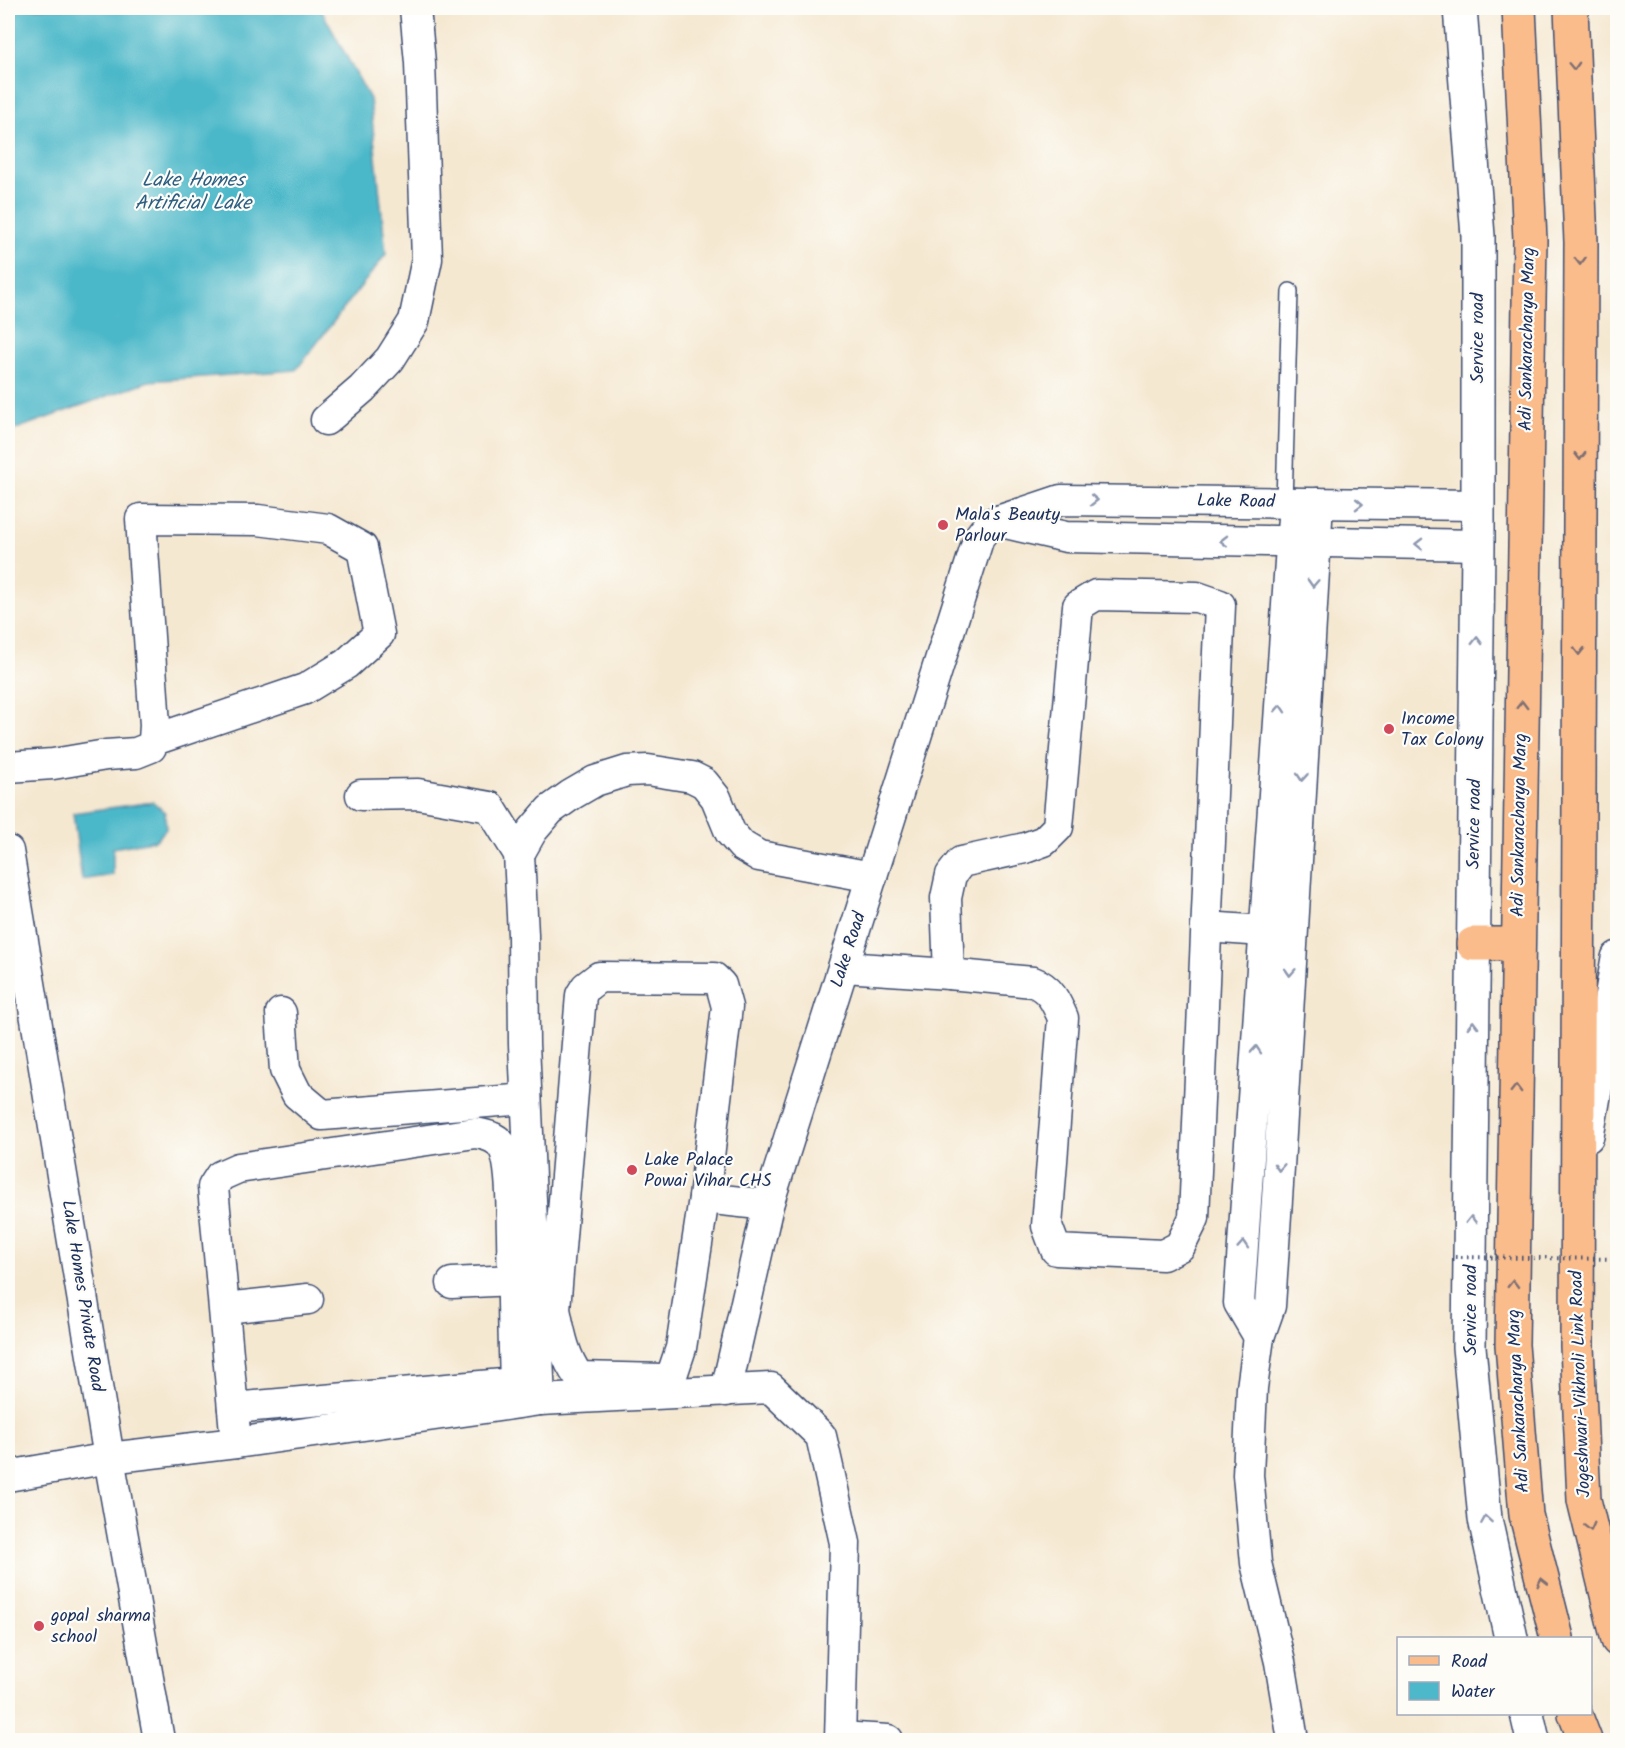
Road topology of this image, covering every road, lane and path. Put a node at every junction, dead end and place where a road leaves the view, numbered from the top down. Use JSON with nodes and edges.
{"nodes":[{"id":1,"x":415,"y":8,"type":"edge"},
{"id":2,"x":1460,"y":8,"type":"edge"},
{"id":3,"x":1519,"y":8,"type":"edge"},
{"id":4,"x":1571,"y":8,"type":"edge"},
{"id":5,"x":1290,"y":291,"type":"dead end"},
{"id":6,"x":326,"y":420,"type":"dead end"},
{"id":7,"x":1298,"y":503,"type":"junction"},
{"id":8,"x":1478,"y":505,"type":"junction"},
{"id":9,"x":997,"y":521,"type":"junction"},
{"id":10,"x":1304,"y":542,"type":"junction"},
{"id":11,"x":1478,"y":545,"type":"junction"},
{"id":12,"x":154,"y":740,"type":"junction"},
{"id":13,"x":8,"y":767,"type":"edge"},
{"id":14,"x":361,"y":795,"type":"dead end"},
{"id":15,"x":1284,"y":849,"type":"junction"},
{"id":16,"x":8,"y":851,"type":"edge"},
{"id":17,"x":519,"y":854,"type":"junction"},
{"id":18,"x":872,"y":877,"type":"junction"},
{"id":19,"x":11,"y":890,"type":"edge"},
{"id":20,"x":1206,"y":927,"type":"junction"},
{"id":21,"x":1264,"y":931,"type":"junction"},
{"id":22,"x":1473,"y":944,"type":"junction"},
{"id":23,"x":1518,"y":944,"type":"junction"},
{"id":24,"x":1617,"y":958,"type":"edge"},
{"id":25,"x":844,"y":967,"type":"junction"},
{"id":26,"x":950,"y":974,"type":"junction"},
{"id":27,"x":281,"y":1013,"type":"dead end"},
{"id":28,"x":526,"y":1100,"type":"junction"},
{"id":29,"x":1577,"y":1196,"type":"junction"},
{"id":30,"x":704,"y":1198,"type":"junction"},
{"id":31,"x":768,"y":1205,"type":"junction"},
{"id":32,"x":1455,"y":1257,"type":"dead end"},
{"id":33,"x":1617,"y":1259,"type":"edge"},
{"id":34,"x":513,"y":1280,"type":"junction"},
{"id":35,"x":452,"y":1283,"type":"dead end"},
{"id":36,"x":308,"y":1299,"type":"dead end"},
{"id":37,"x":225,"y":1308,"type":"junction"},
{"id":38,"x":1259,"y":1337,"type":"junction"},
{"id":39,"x":604,"y":1388,"type":"junction"},
{"id":40,"x":726,"y":1390,"type":"junction"},
{"id":41,"x":523,"y":1396,"type":"junction"},
{"id":42,"x":233,"y":1408,"type":"junction"},
{"id":43,"x":236,"y":1443,"type":"junction"},
{"id":44,"x":109,"y":1458,"type":"junction"},
{"id":45,"x":8,"y":1476,"type":"edge"},
{"id":46,"x":1511,"y":1637,"type":"edge"},
{"id":47,"x":1557,"y":1637,"type":"edge"},
{"id":48,"x":1617,"y":1640,"type":"edge"},
{"id":49,"x":1527,"y":1715,"type":"edge"},
{"id":50,"x":1576,"y":1715,"type":"edge"},
{"id":51,"x":840,"y":1739,"type":"edge"},
{"id":52,"x":159,"y":1740,"type":"edge"},
{"id":53,"x":888,"y":1740,"type":"edge"},
{"id":54,"x":1293,"y":1740,"type":"edge"},
{"id":55,"x":1533,"y":1740,"type":"edge"},
{"id":56,"x":1585,"y":1740,"type":"edge"}],
"edges":[{"from":1,"to":6,"type":"street"},
{"from":2,"to":8,"type":"street","name":"Service road"},
{"from":23,"to":3,"type":"main road","name":"Adi Sankaracharya Marg","one_way":true},
{"from":4,"to":29,"type":"main road","one_way":true},
{"from":5,"to":7,"type":"lane"},
{"from":7,"to":8,"type":"street","name":"Lake Road","one_way":true},
{"from":9,"to":7,"type":"street","name":"Lake Road","one_way":true},
{"from":7,"to":10,"type":"street"},
{"from":8,"to":11,"type":"street","name":"Service road"},
{"from":10,"to":9,"type":"street","one_way":true},
{"from":9,"to":18,"type":"street","name":"Lake Road"},
{"from":11,"to":10,"type":"street","one_way":true},
{"from":10,"to":15,"type":"street"},
{"from":22,"to":11,"type":"street","name":"Service road","one_way":true},
{"from":12,"to":12,"type":"street"},
{"from":12,"to":13,"type":"street"},
{"from":14,"to":17,"type":"street"},
{"from":15,"to":21,"type":"street"},
{"from":15,"to":38,"type":"street","one_way":true},
{"from":16,"to":19,"type":"street","name":"Lake Homes Private Road"},
{"from":17,"to":18,"type":"street"},
{"from":17,"to":28,"type":"street"},
{"from":18,"to":25,"type":"street","name":"Lake Road"},
{"from":19,"to":44,"type":"street","name":"Lake Homes Private Road"},
{"from":20,"to":21,"type":"street"},
{"from":20,"to":26,"type":"street"},
{"from":20,"to":26,"type":"street"},
{"from":38,"to":21,"type":"street","one_way":true},
{"from":22,"to":23,"type":"main road"},
{"from":46,"to":22,"type":"street","name":"Service road","one_way":true},
{"from":47,"to":23,"type":"main road","name":"Adi Sankaracharya Marg","one_way":true},
{"from":24,"to":29,"type":"street"},
{"from":25,"to":26,"type":"street"},
{"from":25,"to":31,"type":"street","name":"Lake Road"},
{"from":27,"to":28,"type":"street"},
{"from":28,"to":41,"type":"street"},
{"from":29,"to":48,"type":"main road","name":"Jogeshwari-Vikhroli Link Road","one_way":true},
{"from":30,"to":31,"type":"street"},
{"from":30,"to":39,"type":"street"},
{"from":30,"to":39,"type":"street"},
{"from":31,"to":40,"type":"street","name":"Lake Road"},
{"from":32,"to":33,"type":"path","bridge":true},
{"from":34,"to":35,"type":"street"},
{"from":34,"to":37,"type":"street"},
{"from":34,"to":41,"type":"street"},
{"from":36,"to":37,"type":"street"},
{"from":37,"to":42,"type":"street"},
{"from":38,"to":54,"type":"street"},
{"from":39,"to":40,"type":"street"},
{"from":39,"to":41,"type":"street"},
{"from":40,"to":51,"type":"street"},
{"from":41,"to":42,"type":"street"},
{"from":41,"to":43,"type":"street"},
{"from":42,"to":43,"type":"street"},
{"from":43,"to":44,"type":"street"},
{"from":44,"to":45,"type":"street"},
{"from":44,"to":52,"type":"street","name":"Lake Homes Private Road"},
{"from":49,"to":55,"type":"street"},
{"from":50,"to":56,"type":"main road"},
{"from":51,"to":53,"type":"street"}]}
